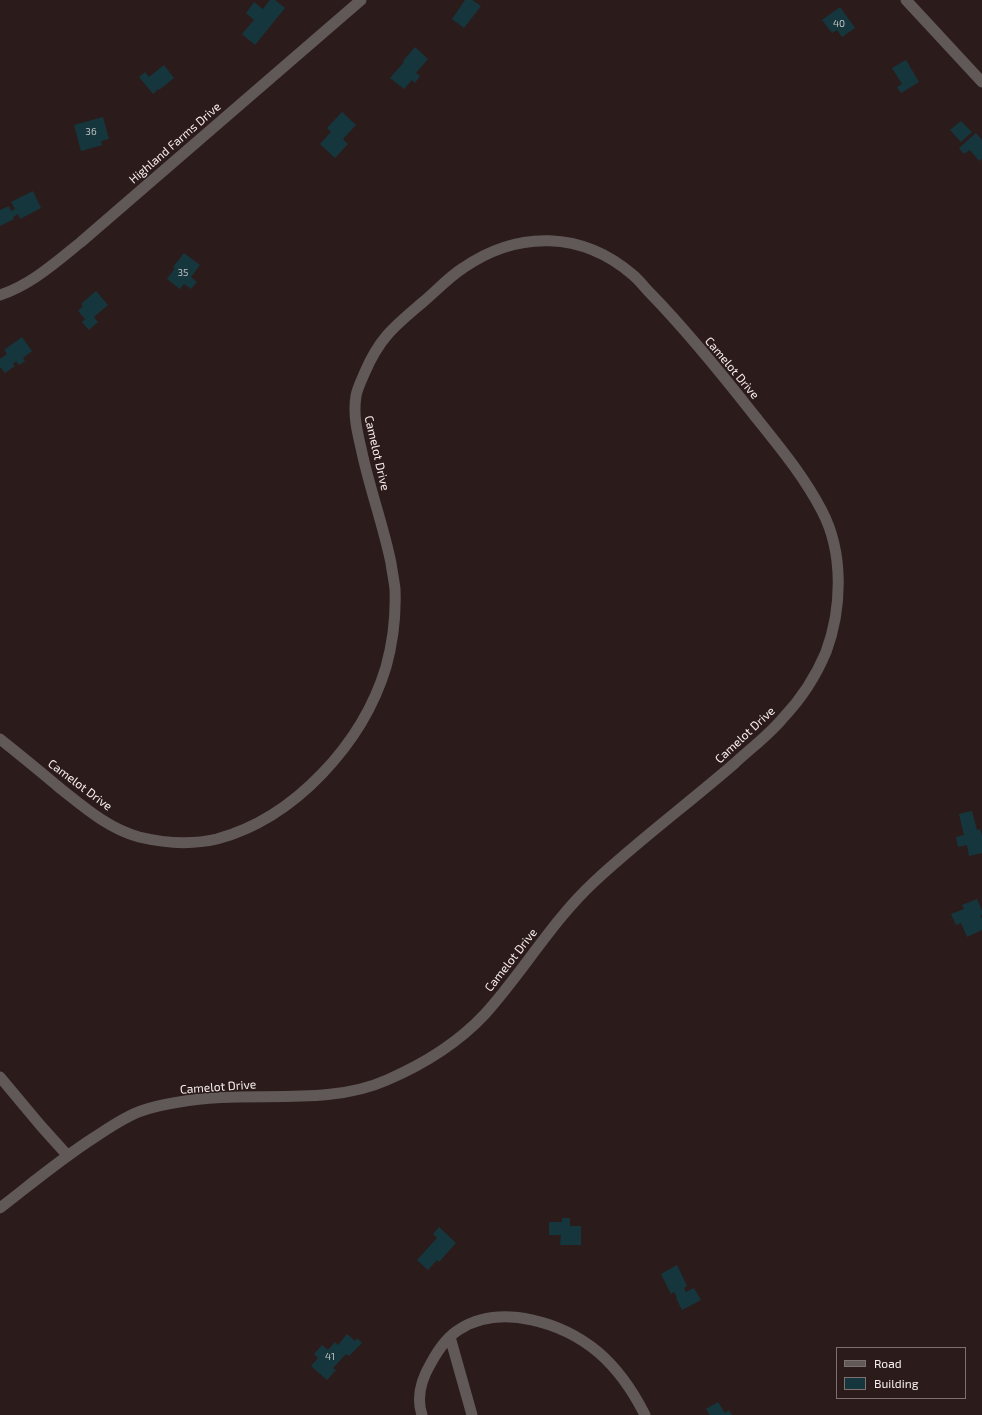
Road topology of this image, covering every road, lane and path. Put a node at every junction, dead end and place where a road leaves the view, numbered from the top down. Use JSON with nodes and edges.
{"nodes":[{"id":1,"x":361,"y":0,"type":"edge"},
{"id":2,"x":906,"y":0,"type":"edge"},
{"id":3,"x":982,"y":82,"type":"edge"},
{"id":4,"x":0,"y":295,"type":"edge"},
{"id":5,"x":0,"y":739,"type":"edge"},
{"id":6,"x":0,"y":1077,"type":"edge"},
{"id":7,"x":68,"y":1156,"type":"junction"},
{"id":8,"x":0,"y":1208,"type":"edge"},
{"id":9,"x":450,"y":1337,"type":"junction"},
{"id":10,"x":422,"y":1415,"type":"edge"},
{"id":11,"x":472,"y":1415,"type":"edge"},
{"id":12,"x":645,"y":1415,"type":"edge"}],
"edges":[{"from":1,"to":4,"type":"street","name":"Highland Farms Drive"},
{"from":2,"to":3,"type":"street"},
{"from":5,"to":7,"type":"street","name":"Camelot Drive"},
{"from":6,"to":7,"type":"street"},
{"from":7,"to":8,"type":"street","name":"Camelot Drive"},
{"from":9,"to":10,"type":"street"},
{"from":9,"to":11,"type":"street"},
{"from":9,"to":12,"type":"street"}]}
